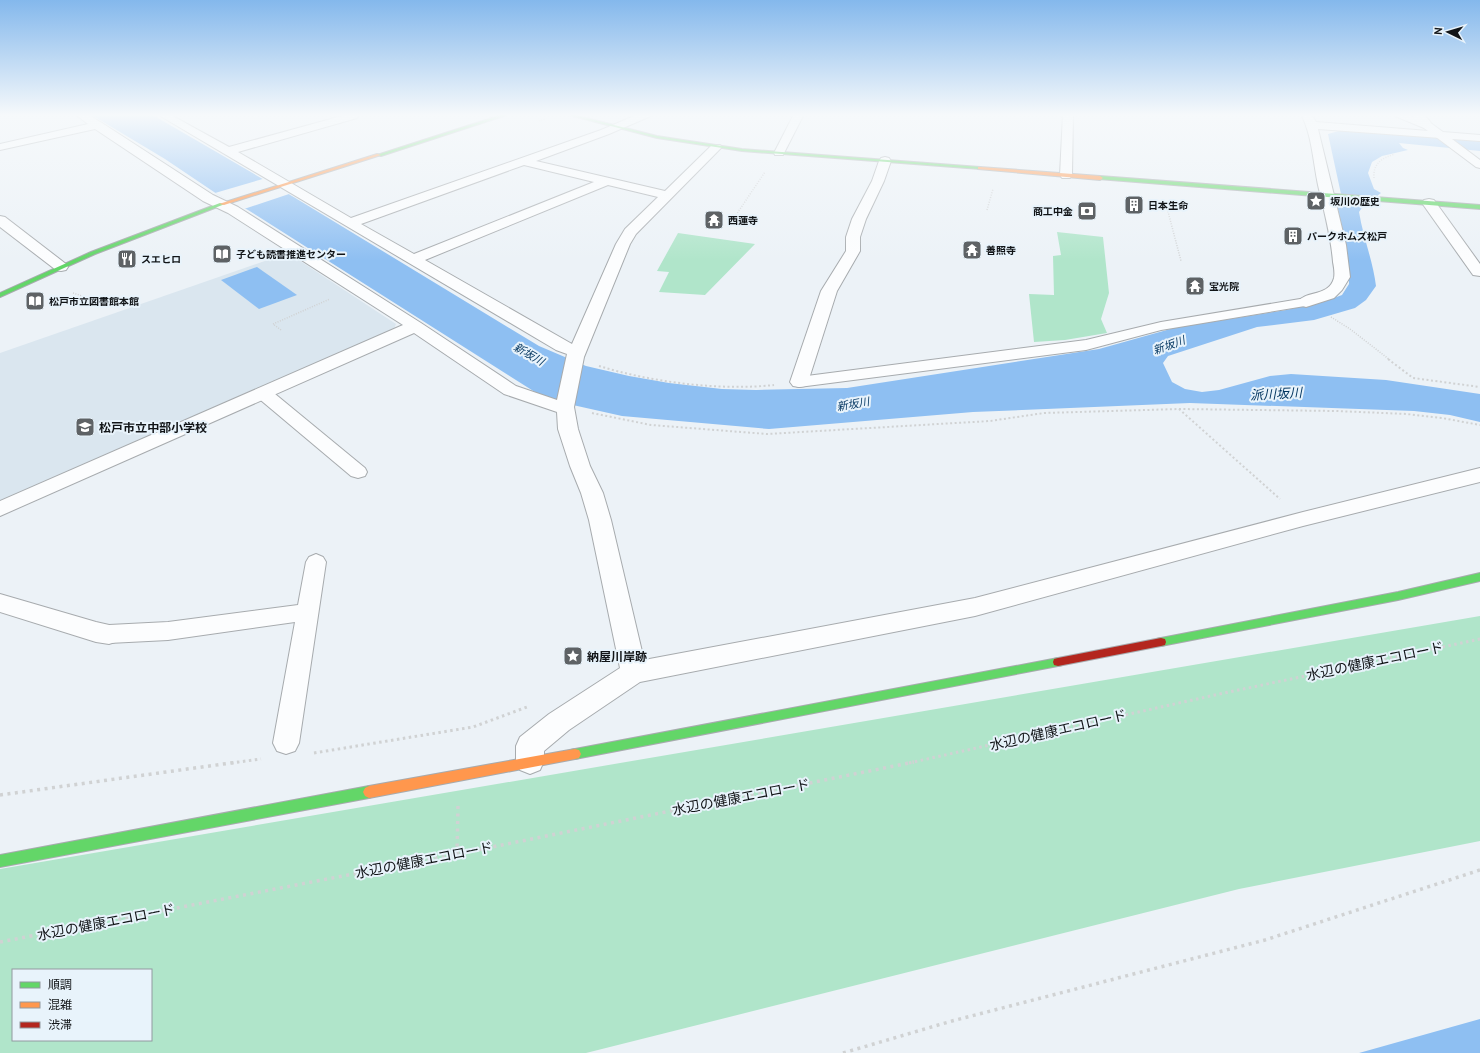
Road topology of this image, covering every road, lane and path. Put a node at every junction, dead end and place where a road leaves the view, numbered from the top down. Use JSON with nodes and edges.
{"nodes":[{"id":1,"x":155,"y":163,"type":"edge"},
{"id":2,"x":249,"y":163,"type":"edge"},
{"id":3,"x":351,"y":163,"type":"edge"},
{"id":4,"x":516,"y":163,"type":"edge"},
{"id":5,"x":531,"y":163,"type":"edge"},
{"id":6,"x":700,"y":163,"type":"edge"},
{"id":7,"x":771,"y":163,"type":"edge"},
{"id":8,"x":885,"y":163,"type":"edge"},
{"id":9,"x":901,"y":163,"type":"edge"},
{"id":10,"x":1066,"y":163,"type":"edge"},
{"id":11,"x":1323,"y":163,"type":"edge"},
{"id":12,"x":1376,"y":163,"type":"edge"},
{"id":13,"x":1066,"y":175,"type":"junction"},
{"id":14,"x":607,"y":182,"type":"junction"},
{"id":15,"x":1160,"y":182,"type":"junction"},
{"id":16,"x":284,"y":184,"type":"junction"},
{"id":17,"x":667,"y":195,"type":"junction"},
{"id":18,"x":1333,"y":196,"type":"junction"},
{"id":19,"x":1394,"y":200,"type":"junction"},
{"id":20,"x":225,"y":202,"type":"junction"},
{"id":21,"x":1429,"y":203,"type":"junction"},
{"id":22,"x":1480,"y":207,"type":"edge"},
{"id":23,"x":736,"y":215,"type":"dead end"},
{"id":24,"x":0,"y":220,"type":"edge"},
{"id":25,"x":350,"y":223,"type":"junction"},
{"id":26,"x":413,"y":260,"type":"junction"},
{"id":27,"x":1181,"y":262,"type":"dead end"},
{"id":28,"x":61,"y":267,"type":"junction"},
{"id":29,"x":1478,"y":272,"type":"dead end"},
{"id":30,"x":355,"y":288,"type":"junction"},
{"id":31,"x":73,"y":293,"type":"dead end"},
{"id":32,"x":0,"y":295,"type":"edge"},
{"id":33,"x":82,"y":296,"type":"dead end"},
{"id":34,"x":1306,"y":302,"type":"joint"},
{"id":35,"x":1333,"y":319,"type":"dead end"},
{"id":36,"x":415,"y":326,"type":"junction"},
{"id":37,"x":281,"y":330,"type":"dead end"},
{"id":38,"x":576,"y":355,"type":"junction"},
{"id":39,"x":799,"y":382,"type":"junction"},
{"id":40,"x":1480,"y":388,"type":"edge"},
{"id":41,"x":262,"y":393,"type":"junction"},
{"id":42,"x":565,"y":409,"type":"junction"},
{"id":43,"x":1179,"y":409,"type":"junction"},
{"id":44,"x":1480,"y":425,"type":"edge"},
{"id":45,"x":358,"y":472,"type":"dead end"},
{"id":46,"x":1480,"y":475,"type":"edge"},
{"id":47,"x":0,"y":509,"type":"edge"},
{"id":48,"x":1303,"y":519,"type":"junction"},
{"id":49,"x":316,"y":562,"type":"dead end"},
{"id":50,"x":1480,"y":577,"type":"edge"},
{"id":51,"x":0,"y":603,"type":"edge"},
{"id":52,"x":308,"y":612,"type":"junction"},
{"id":53,"x":109,"y":634,"type":"joint"},
{"id":54,"x":1480,"y":639,"type":"edge"},
{"id":55,"x":634,"y":673,"type":"junction"},
{"id":56,"x":530,"y":706,"type":"dead end"},
{"id":57,"x":286,"y":743,"type":"dead end"},
{"id":58,"x":308,"y":754,"type":"dead end"},
{"id":59,"x":268,"y":758,"type":"dead end"},
{"id":60,"x":530,"y":761,"type":"junction"},
{"id":61,"x":0,"y":795,"type":"edge"},
{"id":62,"x":458,"y":801,"type":"dead end"},
{"id":63,"x":457,"y":854,"type":"junction"},
{"id":64,"x":0,"y":861,"type":"edge"},
{"id":65,"x":1480,"y":870,"type":"edge"},
{"id":66,"x":0,"y":942,"type":"edge"},
{"id":67,"x":843,"y":1053,"type":"edge"}],
"edges":[{"from":1,"to":20,"type":"street"},
{"from":2,"to":16,"type":"street"},
{"from":3,"to":16,"type":"street"},
{"from":4,"to":25,"type":"street"},
{"from":5,"to":14,"type":"street"},
{"from":6,"to":17,"type":"street"},
{"from":7,"to":23,"type":"path"},
{"from":8,"to":39,"type":"street"},
{"from":9,"to":13,"type":"street"},
{"from":10,"to":13,"type":"street"},
{"from":11,"to":18,"type":"street"},
{"from":12,"to":19,"type":"path"},
{"from":13,"to":15,"type":"street"},
{"from":14,"to":17,"type":"street"},
{"from":14,"to":26,"type":"street"},
{"from":15,"to":18,"type":"street"},
{"from":15,"to":27,"type":"path"},
{"from":16,"to":20,"type":"street"},
{"from":16,"to":25,"type":"street"},
{"from":17,"to":38,"type":"street"},
{"from":18,"to":19,"type":"street"},
{"from":18,"to":34,"type":"street"},
{"from":19,"to":21,"type":"street"},
{"from":20,"to":28,"type":"street"},
{"from":20,"to":30,"type":"street"},
{"from":21,"to":22,"type":"street"},
{"from":21,"to":29,"type":"street"},
{"from":24,"to":28,"type":"street"},
{"from":25,"to":26,"type":"street"},
{"from":26,"to":38,"type":"street"},
{"from":28,"to":32,"type":"street"},
{"from":30,"to":36,"type":"street"},
{"from":30,"to":37,"type":"path"},
{"from":31,"to":33,"type":"path"},
{"from":34,"to":39,"type":"lane"},
{"from":35,"to":40,"type":"path"},
{"from":36,"to":41,"type":"street"},
{"from":36,"to":42,"type":"street"},
{"from":38,"to":39,"type":"path"},
{"from":38,"to":42,"type":"street"},
{"from":41,"to":45,"type":"lane"},
{"from":41,"to":47,"type":"street"},
{"from":42,"to":43,"type":"path"},
{"from":42,"to":55,"type":"street"},
{"from":43,"to":44,"type":"path"},
{"from":43,"to":48,"type":"path"},
{"from":46,"to":48,"type":"street"},
{"from":48,"to":55,"type":"street"},
{"from":49,"to":52,"type":"lane"},
{"from":50,"to":60,"type":"street"},
{"from":51,"to":53,"type":"street"},
{"from":52,"to":53,"type":"lane"},
{"from":52,"to":57,"type":"lane"},
{"from":54,"to":63,"type":"path","name":"水辺の健康エコロード"},
{"from":55,"to":60,"type":"street"},
{"from":56,"to":58,"type":"path"},
{"from":59,"to":61,"type":"path"},
{"from":60,"to":64,"type":"street"},
{"from":62,"to":63,"type":"path"},
{"from":63,"to":66,"type":"path","name":"水辺の健康エコロード"},
{"from":65,"to":67,"type":"path"}]}
